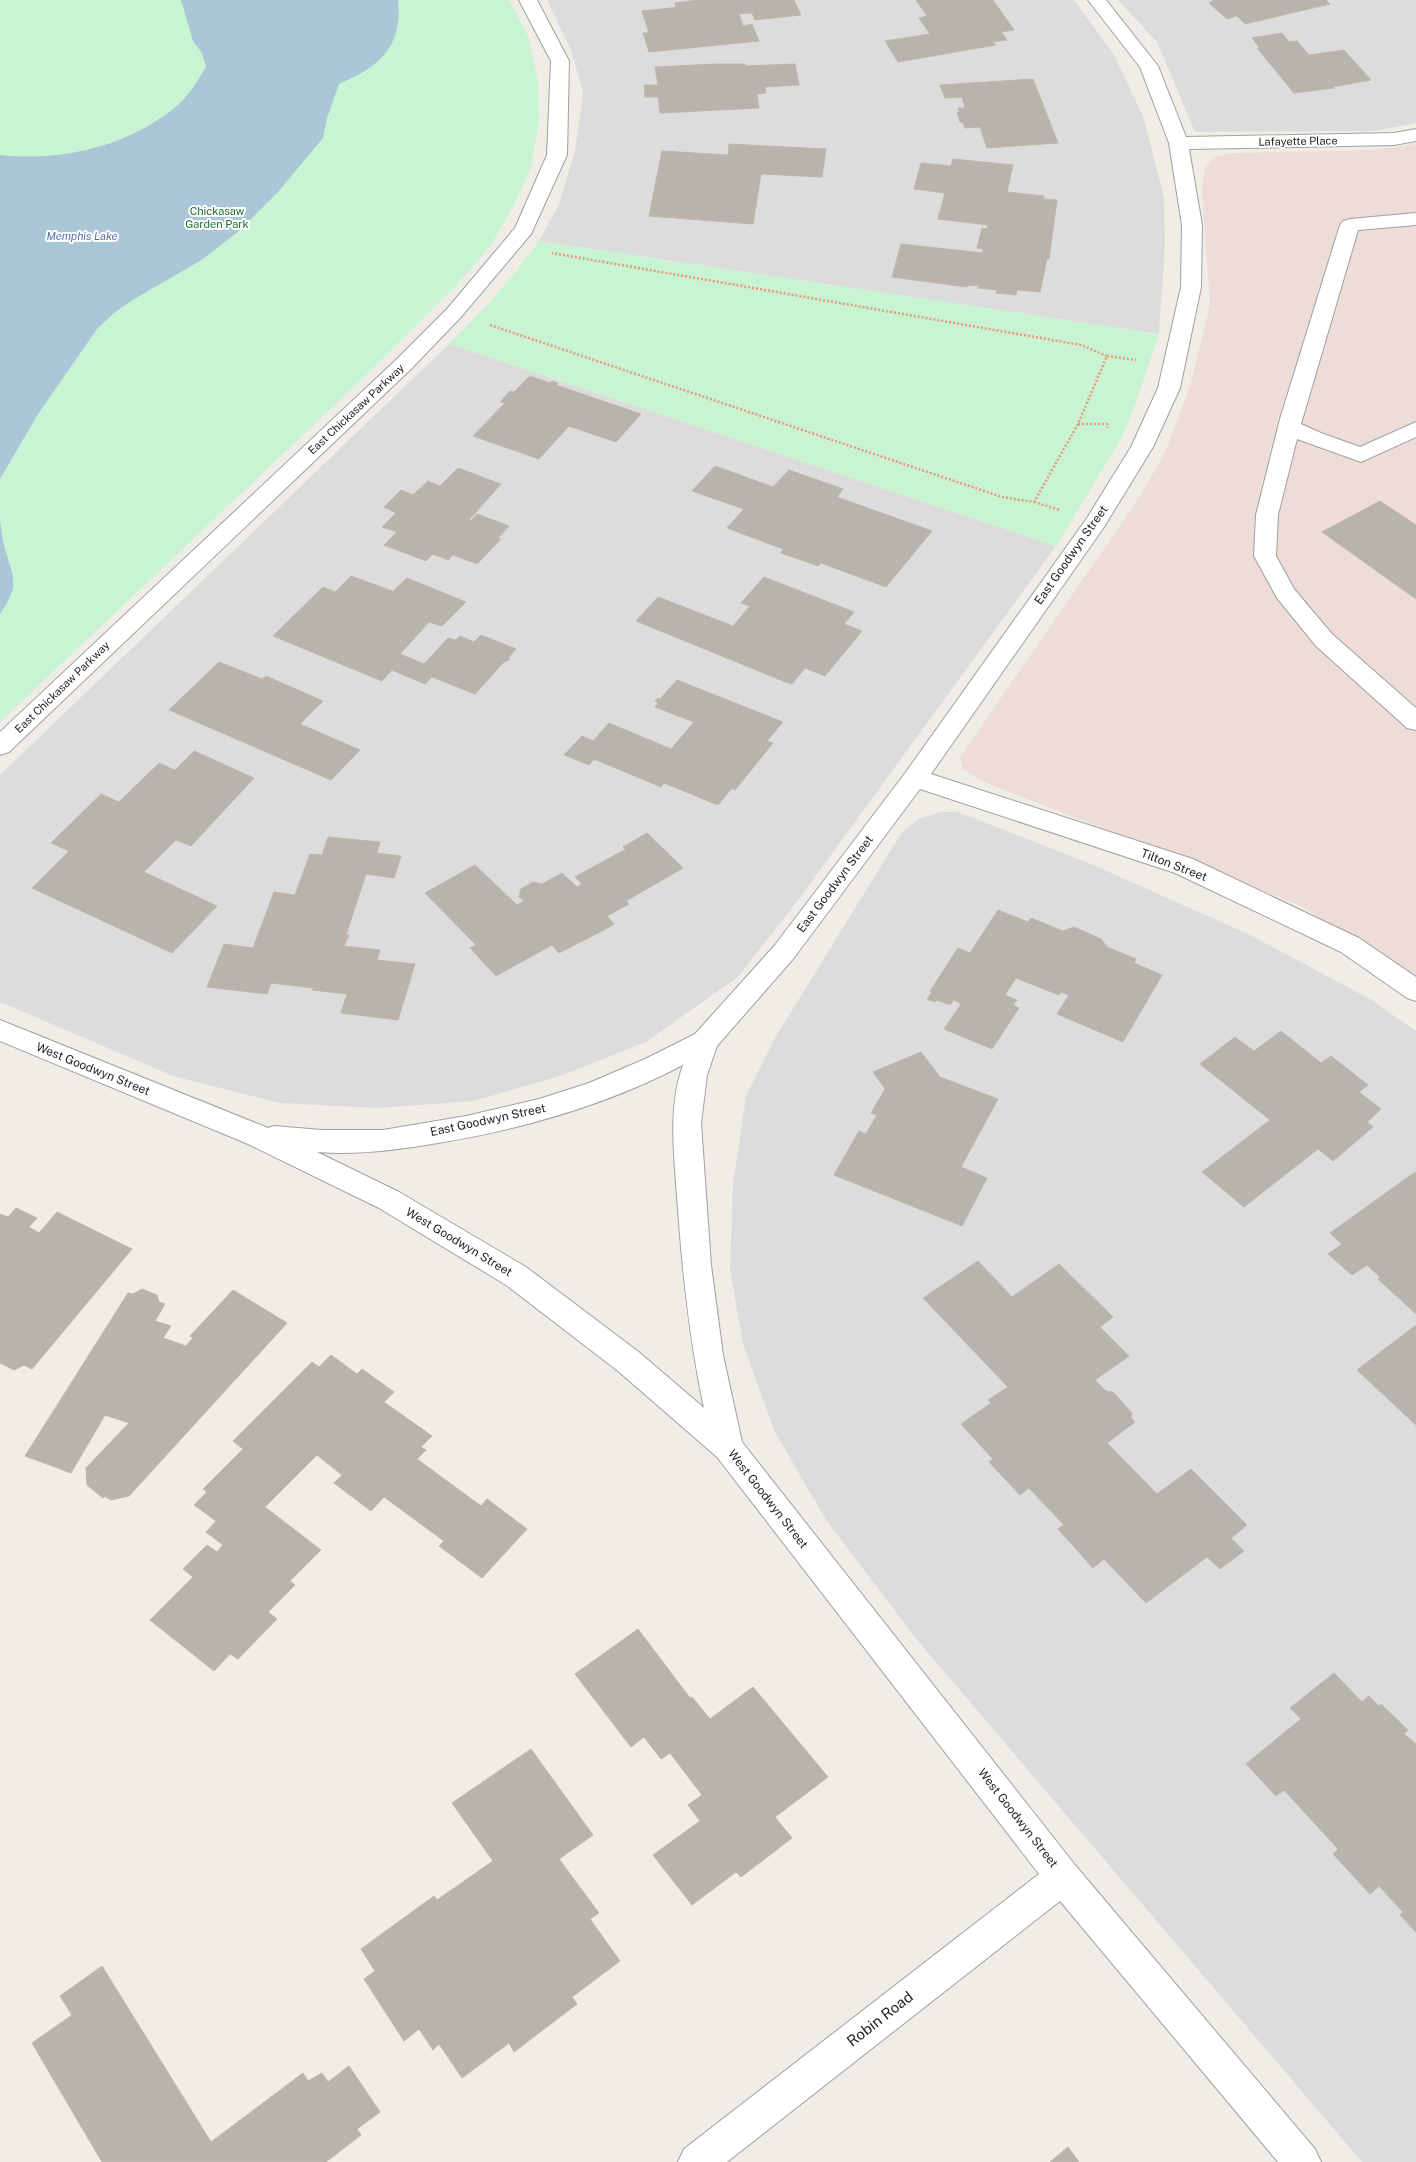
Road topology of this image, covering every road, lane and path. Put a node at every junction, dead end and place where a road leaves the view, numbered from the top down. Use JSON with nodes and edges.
{"nodes":[{"id":1,"x":528,"y":0,"type":"edge"},
{"id":2,"x":1097,"y":0,"type":"edge"},
{"id":3,"x":1416,"y":135,"type":"edge"},
{"id":4,"x":1179,"y":143,"type":"junction"},
{"id":5,"x":1416,"y":219,"type":"edge"},
{"id":6,"x":512,"y":246,"type":"junction"},
{"id":7,"x":454,"y":313,"type":"junction"},
{"id":8,"x":1290,"y":427,"type":"junction"},
{"id":9,"x":1416,"y":429,"type":"edge"},
{"id":10,"x":1416,"y":722,"type":"edge"},
{"id":11,"x":0,"y":746,"type":"edge"},
{"id":12,"x":915,"y":778,"type":"junction"},
{"id":13,"x":1416,"y":991,"type":"edge"},
{"id":14,"x":0,"y":1030,"type":"edge"},
{"id":15,"x":705,"y":1041,"type":"junction"},
{"id":16,"x":258,"y":1136,"type":"junction"},
{"id":17,"x":728,"y":1448,"type":"junction"},
{"id":18,"x":1063,"y":1876,"type":"junction"},
{"id":19,"x":697,"y":2162,"type":"edge"},
{"id":20,"x":1302,"y":2162,"type":"edge"}],
"edges":[{"from":1,"to":6,"type":"street","name":"East Chickasaw Parkway"},
{"from":2,"to":4,"type":"street","name":"East Goodwyn Street"},
{"from":3,"to":4,"type":"street","name":"Lafayette Place"},
{"from":4,"to":12,"type":"street","name":"East Goodwyn Street"},
{"from":5,"to":8,"type":"street"},
{"from":6,"to":7,"type":"street","name":"East Chickasaw Parkway"},
{"from":6,"to":7,"type":"path"},
{"from":7,"to":11,"type":"street","name":"East Chickasaw Parkway"},
{"from":8,"to":9,"type":"street"},
{"from":8,"to":10,"type":"street"},
{"from":12,"to":13,"type":"street","name":"Tilton Street"},
{"from":12,"to":15,"type":"street","name":"East Goodwyn Street"},
{"from":14,"to":16,"type":"street","name":"West Goodwyn Street"},
{"from":15,"to":16,"type":"street","name":"East Goodwyn Street"},
{"from":15,"to":17,"type":"street","name":"East Goodwyn Street"},
{"from":16,"to":17,"type":"street","name":"West Goodwyn Street"},
{"from":17,"to":18,"type":"street","name":"West Goodwyn Street"},
{"from":18,"to":19,"type":"street","name":"Robin Road"},
{"from":18,"to":20,"type":"street","name":"West Goodwyn Street"}]}
